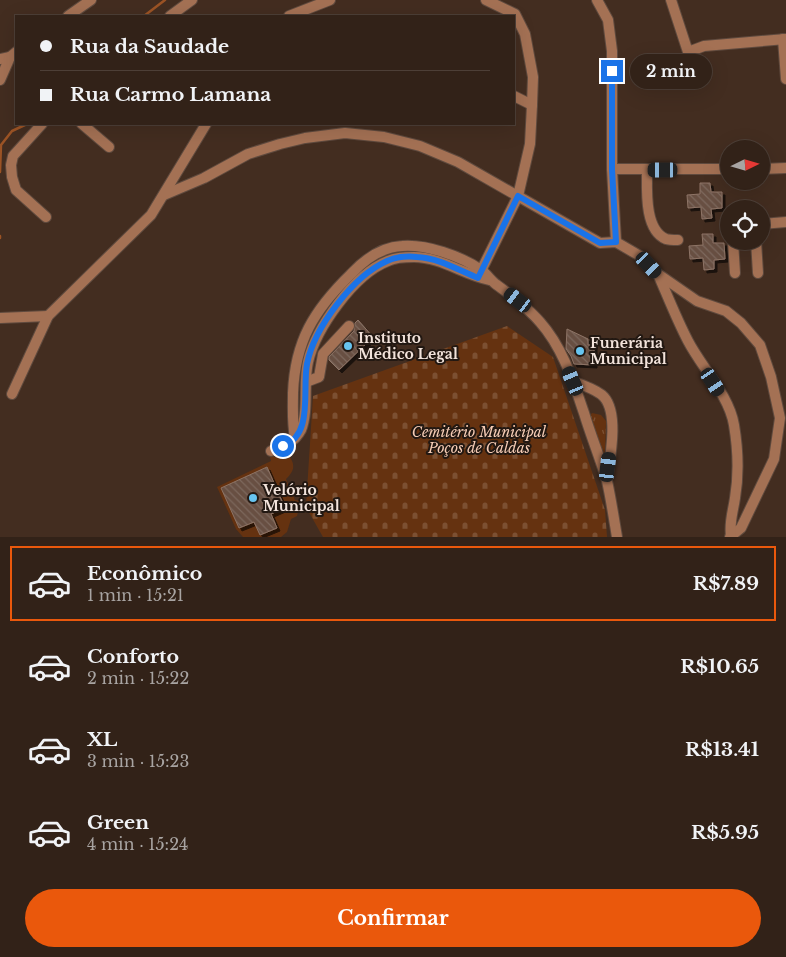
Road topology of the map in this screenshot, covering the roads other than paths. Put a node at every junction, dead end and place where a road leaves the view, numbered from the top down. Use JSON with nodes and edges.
{"nodes":[{"id":1,"x":91,"y":0,"type":"edge"},
{"id":2,"x":192,"y":0,"type":"edge"},
{"id":3,"x":330,"y":0,"type":"edge"},
{"id":4,"x":486,"y":0,"type":"edge"},
{"id":5,"x":597,"y":0,"type":"edge"},
{"id":6,"x":671,"y":0,"type":"edge"},
{"id":7,"x":69,"y":15,"type":"edge"},
{"id":8,"x":171,"y":15,"type":"edge"},
{"id":9,"x":292,"y":15,"type":"edge"},
{"id":10,"x":785,"y":39,"type":"edge"},
{"id":11,"x":9,"y":56,"type":"edge"},
{"id":12,"x":786,"y":79,"type":"edge"},
{"id":13,"x":0,"y":80,"type":"edge"},
{"id":14,"x":515,"y":96,"type":"edge"},
{"id":15,"x":532,"y":105,"type":"junction"},
{"id":16,"x":41,"y":125,"type":"edge"},
{"id":17,"x":83,"y":125,"type":"edge"},
{"id":18,"x":205,"y":125,"type":"edge"},
{"id":19,"x":109,"y":147,"type":"dead end"},
{"id":20,"x":786,"y":168,"type":"edge"},
{"id":21,"x":612,"y":169,"type":"junction"},
{"id":22,"x":720,"y":169,"type":"edge"},
{"id":23,"x":770,"y":169,"type":"edge"},
{"id":24,"x":647,"y":170,"type":"junction"},
{"id":25,"x":164,"y":195,"type":"junction"},
{"id":26,"x":518,"y":196,"type":"junction"},
{"id":27,"x":46,"y":217,"type":"dead end"},
{"id":28,"x":786,"y":222,"type":"edge"},
{"id":29,"x":770,"y":223,"type":"edge"},
{"id":30,"x":678,"y":240,"type":"dead end"},
{"id":31,"x":616,"y":242,"type":"junction"},
{"id":32,"x":734,"y":250,"type":"edge"},
{"id":33,"x":757,"y":250,"type":"edge"},
{"id":34,"x":735,"y":273,"type":"dead end"},
{"id":35,"x":480,"y":274,"type":"junction"},
{"id":36,"x":658,"y":274,"type":"junction"},
{"id":37,"x":758,"y":274,"type":"dead end"},
{"id":38,"x":48,"y":316,"type":"junction"},
{"id":39,"x":0,"y":318,"type":"edge"},
{"id":40,"x":349,"y":326,"type":"dead end"},
{"id":41,"x":573,"y":381,"type":"junction"},
{"id":42,"x":306,"y":382,"type":"junction"},
{"id":43,"x":12,"y":394,"type":"dead end"},
{"id":44,"x":303,"y":421,"type":"junction"},
{"id":45,"x":292,"y":422,"type":"junction"},
{"id":46,"x":295,"y":438,"type":"junction"},
{"id":47,"x":271,"y":451,"type":"dead end"},
{"id":48,"x":607,"y":482,"type":"junction"},
{"id":49,"x":730,"y":536,"type":"edge"},
{"id":50,"x":617,"y":537,"type":"edge"}],
"edges":[{"from":1,"to":7,"type":"street"},
{"from":2,"to":8,"type":"street"},
{"from":3,"to":9,"type":"street"},
{"from":4,"to":15,"type":"street"},
{"from":5,"to":21,"type":"street"},
{"from":6,"to":10,"type":"street"},
{"from":10,"to":12,"type":"street"},
{"from":11,"to":13,"type":"street"},
{"from":14,"to":15,"type":"street"},
{"from":15,"to":26,"type":"street"},
{"from":16,"to":27,"type":"street"},
{"from":17,"to":19,"type":"street"},
{"from":18,"to":25,"type":"street"},
{"from":20,"to":23,"type":"street"},
{"from":21,"to":24,"type":"street"},
{"from":21,"to":31,"type":"street"},
{"from":22,"to":24,"type":"street"},
{"from":24,"to":30,"type":"street"},
{"from":25,"to":26,"type":"street"},
{"from":25,"to":38,"type":"street"},
{"from":26,"to":31,"type":"street"},
{"from":26,"to":35,"type":"street"},
{"from":28,"to":29,"type":"street"},
{"from":31,"to":36,"type":"street"},
{"from":32,"to":34,"type":"street"},
{"from":33,"to":37,"type":"street"},
{"from":35,"to":41,"type":"street"},
{"from":35,"to":42,"type":"street"},
{"from":35,"to":45,"type":"street"},
{"from":36,"to":49,"type":"street"},
{"from":36,"to":49,"type":"street"},
{"from":38,"to":39,"type":"street"},
{"from":38,"to":43,"type":"street"},
{"from":40,"to":42,"type":"street"},
{"from":41,"to":48,"type":"street"},
{"from":41,"to":48,"type":"street"},
{"from":42,"to":44,"type":"street"},
{"from":44,"to":45,"type":"street"},
{"from":44,"to":46,"type":"street"},
{"from":45,"to":46,"type":"street"},
{"from":46,"to":47,"type":"street"},
{"from":48,"to":50,"type":"street"}]}
